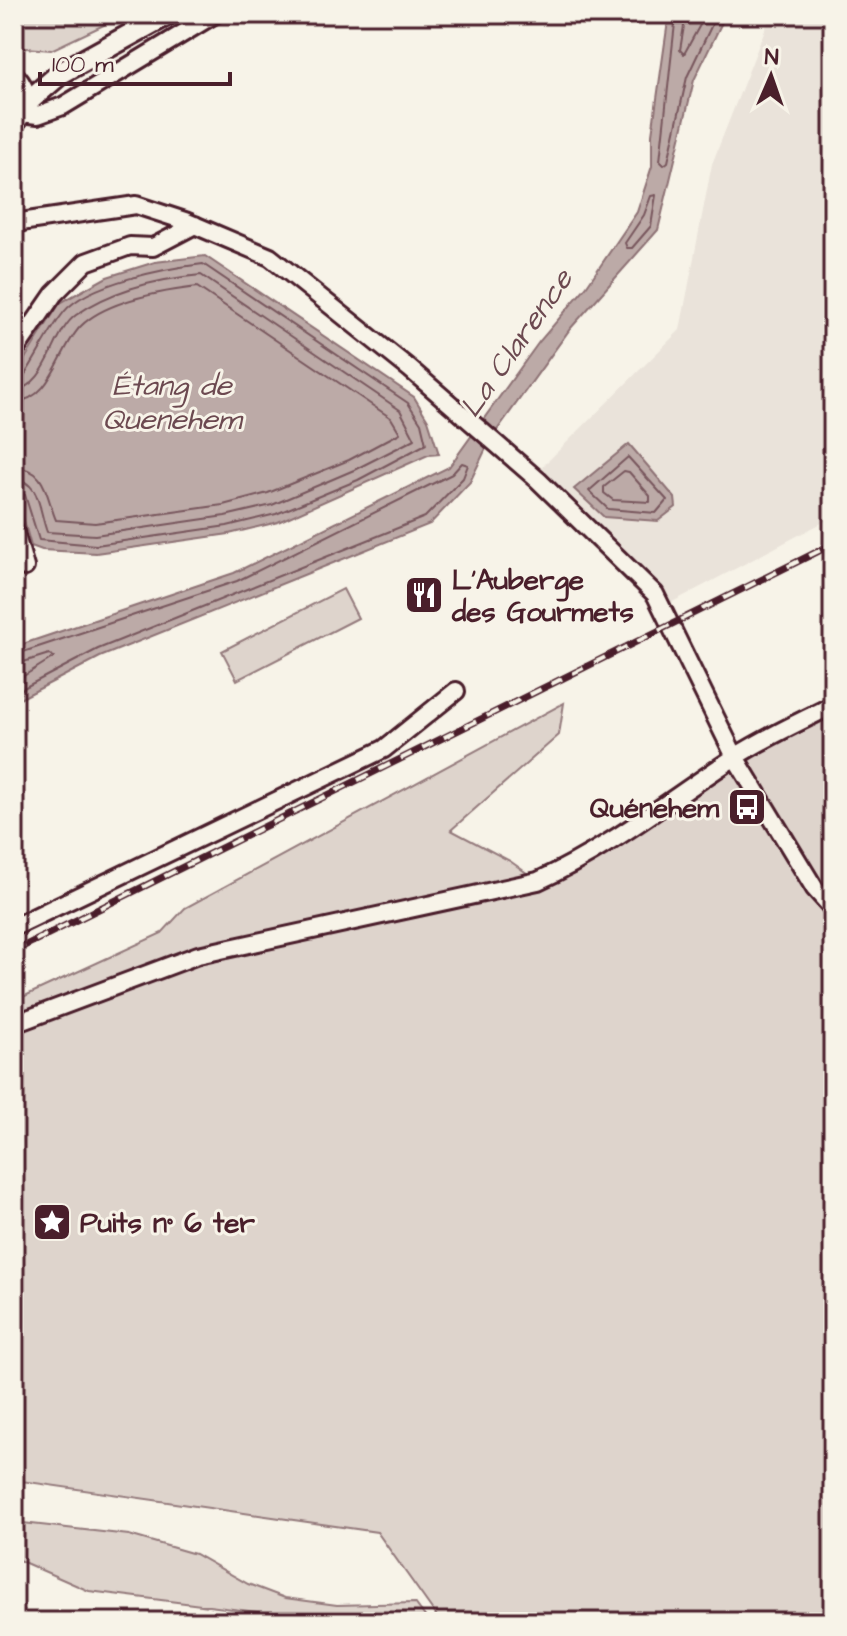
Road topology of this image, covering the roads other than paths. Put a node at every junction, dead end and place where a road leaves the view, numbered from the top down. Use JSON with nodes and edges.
{"nodes":[{"id":1,"x":168,"y":14,"type":"edge"},
{"id":2,"x":215,"y":14,"type":"edge"},
{"id":3,"x":61,"y":73,"type":"junction"},
{"id":4,"x":14,"y":77,"type":"edge"},
{"id":5,"x":20,"y":114,"type":"edge"},
{"id":6,"x":14,"y":223,"type":"edge"},
{"id":7,"x":195,"y":225,"type":"junction"},
{"id":8,"x":14,"y":352,"type":"edge"},
{"id":9,"x":14,"y":529,"type":"edge"},
{"id":10,"x":25,"y":567,"type":"dead end"},
{"id":11,"x":456,"y":691,"type":"dead end"},
{"id":12,"x":833,"y":705,"type":"edge"},
{"id":13,"x":735,"y":757,"type":"junction"},
{"id":14,"x":833,"y":909,"type":"edge"},
{"id":15,"x":14,"y":927,"type":"edge"},
{"id":16,"x":14,"y":1024,"type":"edge"}],
"edges":[{"from":1,"to":3,"type":"main road"},
{"from":2,"to":5,"type":"street"},
{"from":3,"to":4,"type":"main road"},
{"from":3,"to":5,"type":"main road"},
{"from":4,"to":5,"type":"main road"},
{"from":6,"to":7,"type":"street"},
{"from":7,"to":8,"type":"street"},
{"from":7,"to":13,"type":"street"},
{"from":9,"to":10,"type":"street"},
{"from":11,"to":15,"type":"street"},
{"from":12,"to":13,"type":"street"},
{"from":13,"to":14,"type":"street"},
{"from":13,"to":16,"type":"street"}]}
